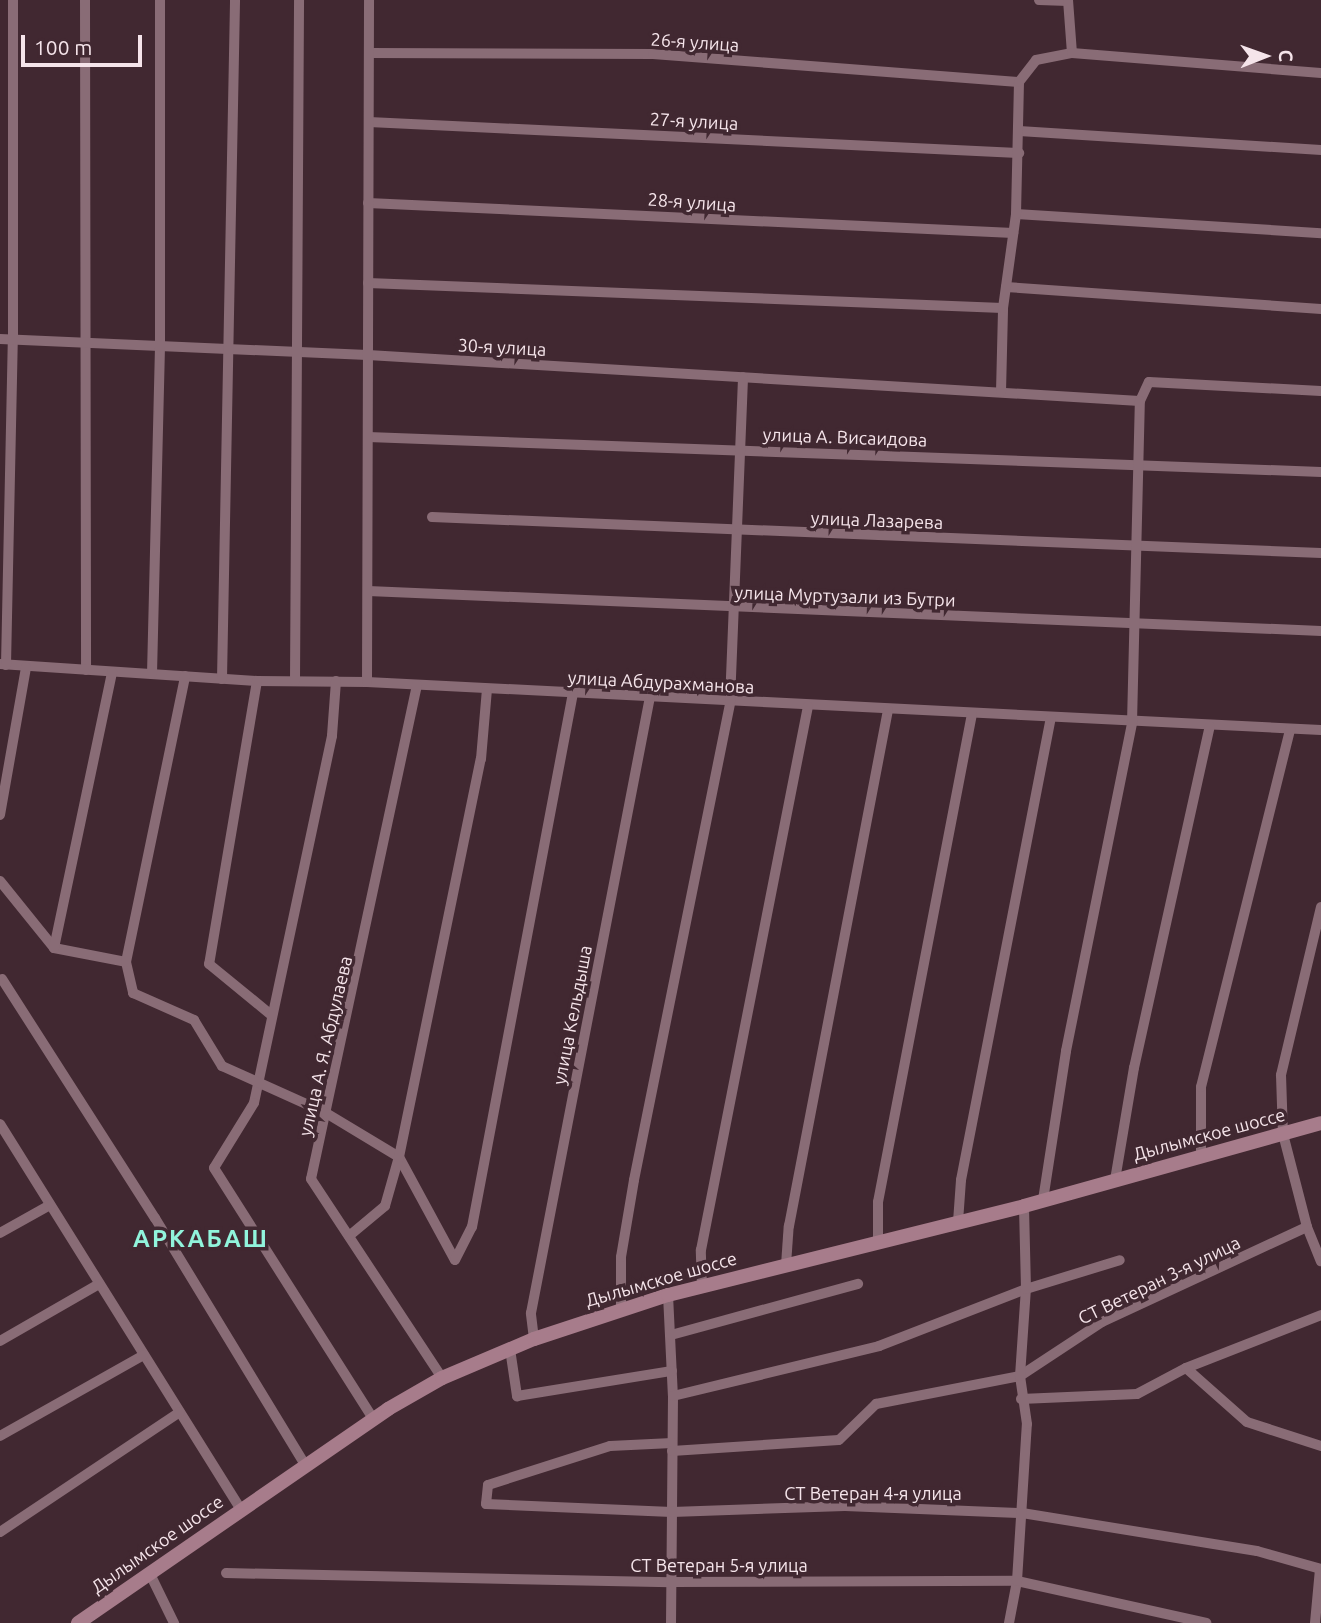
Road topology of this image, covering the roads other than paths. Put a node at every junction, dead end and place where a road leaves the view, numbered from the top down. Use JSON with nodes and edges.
{"nodes":[{"id":1,"x":13,"y":0,"type":"edge"},
{"id":2,"x":85,"y":0,"type":"edge"},
{"id":3,"x":160,"y":0,"type":"edge"},
{"id":4,"x":235,"y":0,"type":"edge"},
{"id":5,"x":299,"y":0,"type":"edge"},
{"id":6,"x":369,"y":0,"type":"edge"},
{"id":7,"x":1039,"y":0,"type":"edge"},
{"id":8,"x":1068,"y":1,"type":"edge"},
{"id":9,"x":369,"y":53,"type":"junction"},
{"id":10,"x":1072,"y":53,"type":"junction"},
{"id":11,"x":1321,"y":73,"type":"edge"},
{"id":12,"x":1019,"y":82,"type":"junction"},
{"id":13,"x":369,"y":121,"type":"junction"},
{"id":14,"x":1020,"y":131,"type":"junction"},
{"id":15,"x":1321,"y":150,"type":"edge"},
{"id":16,"x":1018,"y":153,"type":"junction"},
{"id":17,"x":368,"y":203,"type":"junction"},
{"id":18,"x":1016,"y":214,"type":"junction"},
{"id":19,"x":1013,"y":233,"type":"junction"},
{"id":20,"x":1321,"y":233,"type":"edge"},
{"id":21,"x":368,"y":283,"type":"junction"},
{"id":22,"x":1006,"y":287,"type":"junction"},
{"id":23,"x":1003,"y":308,"type":"junction"},
{"id":24,"x":1321,"y":309,"type":"edge"},
{"id":25,"x":0,"y":339,"type":"edge"},
{"id":26,"x":13,"y":340,"type":"junction"},
{"id":27,"x":88,"y":343,"type":"junction"},
{"id":28,"x":160,"y":347,"type":"junction"},
{"id":29,"x":230,"y":350,"type":"junction"},
{"id":30,"x":296,"y":354,"type":"junction"},
{"id":31,"x":368,"y":355,"type":"junction"},
{"id":32,"x":743,"y":377,"type":"junction"},
{"id":33,"x":1321,"y":391,"type":"edge"},
{"id":34,"x":1001,"y":392,"type":"junction"},
{"id":35,"x":1140,"y":401,"type":"junction"},
{"id":36,"x":368,"y":438,"type":"junction"},
{"id":37,"x":738,"y":449,"type":"junction"},
{"id":38,"x":1139,"y":464,"type":"junction"},
{"id":39,"x":1321,"y":472,"type":"edge"},
{"id":40,"x":432,"y":517,"type":"dead end"},
{"id":41,"x":736,"y":529,"type":"junction"},
{"id":42,"x":1138,"y":547,"type":"junction"},
{"id":43,"x":1321,"y":553,"type":"edge"},
{"id":44,"x":368,"y":592,"type":"junction"},
{"id":45,"x":732,"y":607,"type":"junction"},
{"id":46,"x":1136,"y":624,"type":"junction"},
{"id":47,"x":1321,"y":631,"type":"edge"},
{"id":48,"x":3,"y":664,"type":"edge"},
{"id":49,"x":26,"y":667,"type":"junction"},
{"id":50,"x":86,"y":670,"type":"junction"},
{"id":51,"x":112,"y":672,"type":"junction"},
{"id":52,"x":152,"y":674,"type":"junction"},
{"id":53,"x":185,"y":676,"type":"junction"},
{"id":54,"x":222,"y":679,"type":"junction"},
{"id":55,"x":257,"y":681,"type":"junction"},
{"id":56,"x":295,"y":681,"type":"junction"},
{"id":57,"x":336,"y":681,"type":"junction"},
{"id":58,"x":367,"y":682,"type":"junction"},
{"id":59,"x":416,"y":685,"type":"junction"},
{"id":60,"x":487,"y":689,"type":"junction"},
{"id":61,"x":573,"y":693,"type":"junction"},
{"id":62,"x":650,"y":697,"type":"junction"},
{"id":63,"x":730,"y":702,"type":"junction"},
{"id":64,"x":808,"y":706,"type":"junction"},
{"id":65,"x":888,"y":710,"type":"junction"},
{"id":66,"x":972,"y":714,"type":"junction"},
{"id":67,"x":1051,"y":719,"type":"junction"},
{"id":68,"x":1132,"y":723,"type":"junction"},
{"id":69,"x":1210,"y":726,"type":"junction"},
{"id":70,"x":1290,"y":729,"type":"junction"},
{"id":71,"x":1321,"y":730,"type":"edge"},
{"id":72,"x":0,"y":815,"type":"edge"},
{"id":73,"x":0,"y":881,"type":"edge"},
{"id":74,"x":1321,"y":907,"type":"edge"},
{"id":75,"x":54,"y":948,"type":"junction"},
{"id":76,"x":126,"y":962,"type":"junction"},
{"id":77,"x":2,"y":979,"type":"dead end"},
{"id":78,"x":270,"y":1014,"type":"junction"},
{"id":79,"x":257,"y":1082,"type":"junction"},
{"id":80,"x":326,"y":1113,"type":"junction"},
{"id":81,"x":1321,"y":1123,"type":"edge"},
{"id":82,"x":1,"y":1129,"type":"edge"},
{"id":83,"x":1283,"y":1134,"type":"junction"},
{"id":84,"x":1201,"y":1156,"type":"junction"},
{"id":85,"x":399,"y":1157,"type":"junction"},
{"id":86,"x":1115,"y":1180,"type":"junction"},
{"id":87,"x":1043,"y":1200,"type":"junction"},
{"id":88,"x":50,"y":1205,"type":"junction"},
{"id":89,"x":1024,"y":1206,"type":"junction"},
{"id":90,"x":958,"y":1222,"type":"junction"},
{"id":91,"x":1307,"y":1227,"type":"junction"},
{"id":92,"x":0,"y":1233,"type":"edge"},
{"id":93,"x":349,"y":1236,"type":"junction"},
{"id":94,"x":878,"y":1242,"type":"junction"},
{"id":95,"x":1121,"y":1260,"type":"dead end"},
{"id":96,"x":1321,"y":1261,"type":"edge"},
{"id":97,"x":786,"y":1265,"type":"junction"},
{"id":98,"x":99,"y":1283,"type":"junction"},
{"id":99,"x":858,"y":1284,"type":"dead end"},
{"id":100,"x":702,"y":1286,"type":"junction"},
{"id":101,"x":1026,"y":1289,"type":"junction"},
{"id":102,"x":668,"y":1295,"type":"junction"},
{"id":103,"x":621,"y":1308,"type":"junction"},
{"id":104,"x":1321,"y":1315,"type":"edge"},
{"id":105,"x":671,"y":1335,"type":"junction"},
{"id":106,"x":534,"y":1339,"type":"junction"},
{"id":107,"x":0,"y":1341,"type":"edge"},
{"id":108,"x":510,"y":1349,"type":"junction"},
{"id":109,"x":144,"y":1355,"type":"junction"},
{"id":110,"x":1186,"y":1368,"type":"junction"},
{"id":111,"x":671,"y":1371,"type":"junction"},
{"id":112,"x":1020,"y":1376,"type":"junction"},
{"id":113,"x":442,"y":1378,"type":"junction"},
{"id":114,"x":673,"y":1396,"type":"junction"},
{"id":115,"x":1021,"y":1399,"type":"junction"},
{"id":116,"x":180,"y":1412,"type":"junction"},
{"id":117,"x":373,"y":1419,"type":"junction"},
{"id":118,"x":0,"y":1436,"type":"edge"},
{"id":119,"x":1321,"y":1446,"type":"edge"},
{"id":120,"x":672,"y":1447,"type":"junction"},
{"id":121,"x":305,"y":1465,"type":"junction"},
{"id":122,"x":486,"y":1504,"type":"joint"},
{"id":123,"x":241,"y":1509,"type":"junction"},
{"id":124,"x":672,"y":1512,"type":"junction"},
{"id":125,"x":1022,"y":1513,"type":"junction"},
{"id":126,"x":0,"y":1532,"type":"edge"},
{"id":127,"x":1321,"y":1569,"type":"edge"},
{"id":128,"x":226,"y":1573,"type":"dead end"},
{"id":129,"x":150,"y":1574,"type":"junction"},
{"id":130,"x":1017,"y":1581,"type":"junction"},
{"id":131,"x":671,"y":1582,"type":"junction"},
{"id":132,"x":78,"y":1623,"type":"edge"},
{"id":133,"x":174,"y":1623,"type":"edge"},
{"id":134,"x":671,"y":1623,"type":"edge"},
{"id":135,"x":1009,"y":1623,"type":"edge"},
{"id":136,"x":1206,"y":1623,"type":"edge"},
{"id":137,"x":1315,"y":1623,"type":"edge"}],
"edges":[{"from":1,"to":26,"type":"street"},
{"from":2,"to":27,"type":"street"},
{"from":3,"to":28,"type":"street"},
{"from":4,"to":29,"type":"street"},
{"from":5,"to":30,"type":"street"},
{"from":6,"to":9,"type":"street"},
{"from":7,"to":8,"type":"street"},
{"from":8,"to":10,"type":"street"},
{"from":9,"to":12,"type":"street","name":"26-я улица"},
{"from":9,"to":13,"type":"street"},
{"from":10,"to":11,"type":"street"},
{"from":10,"to":12,"type":"street"},
{"from":12,"to":14,"type":"street"},
{"from":13,"to":16,"type":"street","name":"27-я улица"},
{"from":13,"to":17,"type":"street"},
{"from":14,"to":15,"type":"street"},
{"from":14,"to":16,"type":"street"},
{"from":16,"to":18,"type":"street"},
{"from":17,"to":19,"type":"street","name":"28-я улица"},
{"from":17,"to":21,"type":"street"},
{"from":18,"to":19,"type":"street"},
{"from":18,"to":20,"type":"street"},
{"from":19,"to":22,"type":"street"},
{"from":21,"to":23,"type":"street"},
{"from":21,"to":31,"type":"street"},
{"from":22,"to":23,"type":"street"},
{"from":22,"to":24,"type":"street"},
{"from":23,"to":34,"type":"street"},
{"from":25,"to":26,"type":"street","name":"30-я улица"},
{"from":26,"to":27,"type":"street","name":"30-я улица"},
{"from":26,"to":48,"type":"street"},
{"from":27,"to":28,"type":"street","name":"30-я улица"},
{"from":27,"to":50,"type":"street"},
{"from":28,"to":29,"type":"street","name":"30-я улица"},
{"from":28,"to":52,"type":"street"},
{"from":29,"to":30,"type":"street","name":"30-я улица"},
{"from":29,"to":54,"type":"street"},
{"from":30,"to":31,"type":"street","name":"30-я улица"},
{"from":30,"to":56,"type":"street"},
{"from":31,"to":32,"type":"street","name":"30-я улица"},
{"from":31,"to":36,"type":"street"},
{"from":32,"to":34,"type":"street","name":"30-я улица"},
{"from":32,"to":37,"type":"street"},
{"from":33,"to":35,"type":"street"},
{"from":34,"to":35,"type":"street","name":"30-я улица"},
{"from":35,"to":38,"type":"street"},
{"from":36,"to":37,"type":"street","name":"улица А. Висаидова"},
{"from":36,"to":44,"type":"street"},
{"from":37,"to":38,"type":"street","name":"улица А. Висаидова"},
{"from":37,"to":41,"type":"street"},
{"from":38,"to":39,"type":"street","name":"улица А. Висаидова"},
{"from":38,"to":42,"type":"street"},
{"from":40,"to":41,"type":"street","name":"улица Лазарева"},
{"from":41,"to":42,"type":"street","name":"улица Лазарева"},
{"from":41,"to":45,"type":"street"},
{"from":42,"to":43,"type":"street","name":"улица Лазарева"},
{"from":42,"to":46,"type":"street"},
{"from":44,"to":45,"type":"street","name":"улица Муртузали из Бутри"},
{"from":44,"to":58,"type":"street"},
{"from":45,"to":46,"type":"street","name":"улица Муртузали из Бутри"},
{"from":45,"to":63,"type":"street"},
{"from":46,"to":47,"type":"street","name":"улица Муртузали из Бутри"},
{"from":46,"to":68,"type":"street"},
{"from":48,"to":49,"type":"street","name":"улица Абдурахманова"},
{"from":49,"to":50,"type":"street","name":"улица Абдурахманова"},
{"from":49,"to":72,"type":"street"},
{"from":50,"to":51,"type":"street","name":"улица Абдурахманова"},
{"from":51,"to":52,"type":"street","name":"улица Абдурахманова"},
{"from":51,"to":75,"type":"street"},
{"from":52,"to":53,"type":"street","name":"улица Абдурахманова"},
{"from":53,"to":54,"type":"street","name":"улица Абдурахманова"},
{"from":53,"to":76,"type":"street"},
{"from":54,"to":55,"type":"street","name":"улица Абдурахманова"},
{"from":55,"to":56,"type":"street","name":"улица Абдурахманова"},
{"from":55,"to":78,"type":"street"},
{"from":56,"to":57,"type":"street","name":"улица Абдурахманова"},
{"from":57,"to":58,"type":"street","name":"улица Абдурахманова"},
{"from":57,"to":78,"type":"street"},
{"from":58,"to":59,"type":"street","name":"улица Абдурахманова"},
{"from":59,"to":60,"type":"street","name":"улица Абдурахманова"},
{"from":59,"to":80,"type":"street","name":"улица А. Я. Абдулаева"},
{"from":60,"to":61,"type":"street","name":"улица Абдурахманова"},
{"from":60,"to":85,"type":"street"},
{"from":61,"to":62,"type":"street","name":"улица Абдурахманова"},
{"from":61,"to":85,"type":"street"},
{"from":62,"to":63,"type":"street","name":"улица Абдурахманова"},
{"from":62,"to":106,"type":"street","name":"улица Кельдыша"},
{"from":63,"to":64,"type":"street","name":"улица Абдурахманова"},
{"from":63,"to":103,"type":"street"},
{"from":64,"to":65,"type":"street","name":"улица Абдурахманова"},
{"from":64,"to":100,"type":"street"},
{"from":65,"to":66,"type":"street","name":"улица Абдурахманова"},
{"from":65,"to":97,"type":"street"},
{"from":66,"to":67,"type":"street","name":"улица Абдурахманова"},
{"from":66,"to":94,"type":"street"},
{"from":67,"to":68,"type":"street","name":"улица Абдурахманова"},
{"from":67,"to":90,"type":"street"},
{"from":68,"to":69,"type":"street","name":"улица Абдурахманова"},
{"from":68,"to":87,"type":"street"},
{"from":69,"to":70,"type":"street","name":"улица Абдурахманова"},
{"from":69,"to":86,"type":"street"},
{"from":70,"to":71,"type":"street","name":"улица Абдурахманова"},
{"from":70,"to":84,"type":"street"},
{"from":73,"to":75,"type":"street"},
{"from":74,"to":83,"type":"street"},
{"from":75,"to":76,"type":"street"},
{"from":76,"to":79,"type":"street"},
{"from":77,"to":121,"type":"street"},
{"from":78,"to":79,"type":"street"},
{"from":79,"to":80,"type":"street"},
{"from":79,"to":117,"type":"street"},
{"from":80,"to":85,"type":"street"},
{"from":80,"to":93,"type":"street","name":"улица А. Я. Абдулаева"},
{"from":81,"to":83,"type":"main road","name":"Дылымское шоссе"},
{"from":82,"to":88,"type":"street"},
{"from":83,"to":84,"type":"main road","name":"Дылымское шоссе"},
{"from":83,"to":91,"type":"street"},
{"from":84,"to":86,"type":"main road","name":"Дылымское шоссе"},
{"from":85,"to":93,"type":"street"},
{"from":86,"to":87,"type":"main road","name":"Дылымское шоссе"},
{"from":87,"to":89,"type":"main road","name":"Дылымское шоссе"},
{"from":88,"to":92,"type":"street"},
{"from":88,"to":98,"type":"street"},
{"from":89,"to":90,"type":"main road","name":"Дылымское шоссе"},
{"from":89,"to":101,"type":"street"},
{"from":90,"to":94,"type":"main road","name":"Дылымское шоссе"},
{"from":91,"to":96,"type":"street"},
{"from":91,"to":112,"type":"street","name":"СТ Ветеран 3-я улица"},
{"from":93,"to":113,"type":"street","name":"улица А. Я. Абдулаева"},
{"from":94,"to":97,"type":"main road","name":"Дылымское шоссе"},
{"from":95,"to":101,"type":"street"},
{"from":97,"to":100,"type":"main road","name":"Дылымское шоссе"},
{"from":98,"to":107,"type":"street"},
{"from":98,"to":109,"type":"street"},
{"from":99,"to":105,"type":"street"},
{"from":100,"to":102,"type":"main road","name":"Дылымское шоссе"},
{"from":101,"to":112,"type":"street"},
{"from":101,"to":114,"type":"street"},
{"from":102,"to":103,"type":"main road","name":"Дылымское шоссе"},
{"from":102,"to":105,"type":"street"},
{"from":103,"to":106,"type":"main road","name":"Дылымское шоссе"},
{"from":104,"to":110,"type":"street"},
{"from":105,"to":111,"type":"street"},
{"from":106,"to":108,"type":"main road","name":"Дылымское шоссе"},
{"from":108,"to":111,"type":"street"},
{"from":108,"to":113,"type":"main road","name":"Дылымское шоссе"},
{"from":109,"to":116,"type":"street"},
{"from":109,"to":118,"type":"street"},
{"from":110,"to":115,"type":"street"},
{"from":110,"to":119,"type":"street"},
{"from":111,"to":114,"type":"street"},
{"from":112,"to":115,"type":"street"},
{"from":112,"to":120,"type":"street","name":"СТ Ветеран 3-я улица"},
{"from":113,"to":117,"type":"main road","name":"Дылымское шоссе"},
{"from":114,"to":120,"type":"street"},
{"from":115,"to":125,"type":"street"},
{"from":116,"to":123,"type":"street"},
{"from":116,"to":126,"type":"street"},
{"from":117,"to":121,"type":"main road","name":"Дылымское шоссе"},
{"from":120,"to":122,"type":"street","name":"СТ Ветеран 3-я улица"},
{"from":120,"to":124,"type":"street"},
{"from":121,"to":123,"type":"main road","name":"Дылымское шоссе"},
{"from":122,"to":124,"type":"street","name":"СТ Ветеран 4-я улица"},
{"from":123,"to":129,"type":"main road","name":"Дылымское шоссе"},
{"from":124,"to":125,"type":"street","name":"СТ Ветеран 4-я улица"},
{"from":124,"to":131,"type":"street"},
{"from":125,"to":127,"type":"street","name":"СТ Ветеран 4-я улица"},
{"from":125,"to":130,"type":"street"},
{"from":127,"to":137,"type":"street"},
{"from":128,"to":131,"type":"street","name":"СТ Ветеран 5-я улица"},
{"from":129,"to":132,"type":"main road","name":"Дылымское шоссе"},
{"from":129,"to":133,"type":"street"},
{"from":130,"to":131,"type":"street","name":"СТ Ветеран 5-я улица"},
{"from":130,"to":135,"type":"street"},
{"from":130,"to":136,"type":"street","name":"СТ Ветеран 5-я улица"},
{"from":131,"to":134,"type":"street"}]}
